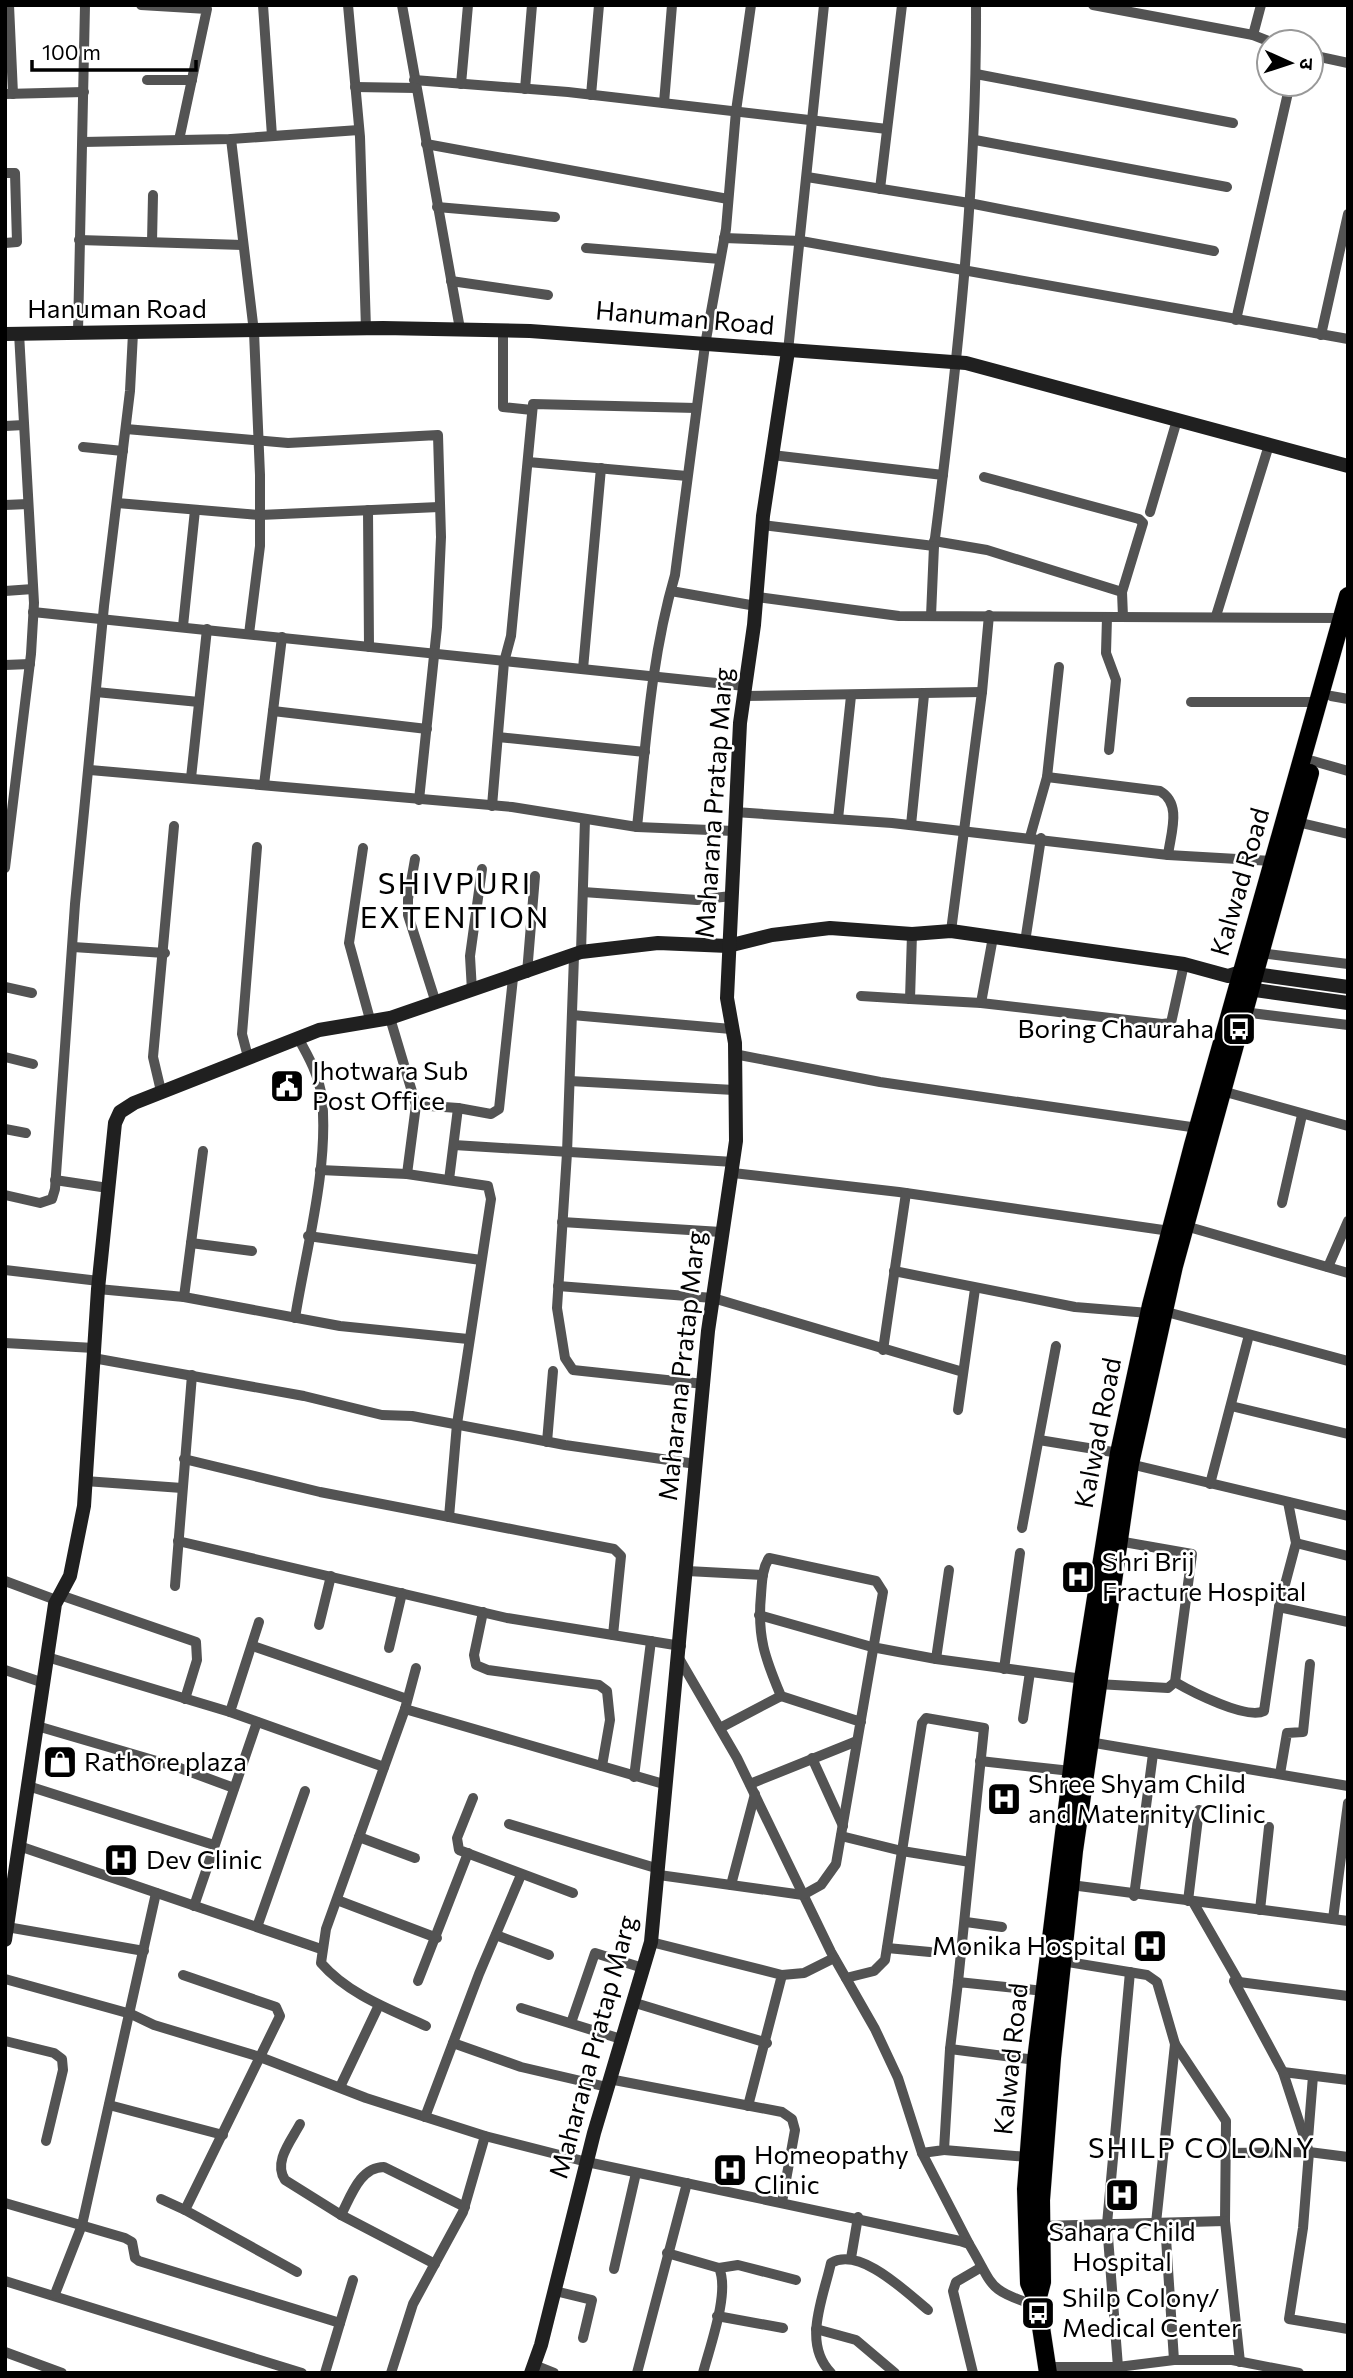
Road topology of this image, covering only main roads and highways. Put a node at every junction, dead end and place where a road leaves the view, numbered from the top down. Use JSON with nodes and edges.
{"nodes":[{"id":1,"x":1348,"y":596,"type":"edge"},
{"id":2,"x":1348,"y":637,"type":"edge"},
{"id":3,"x":1332,"y":699,"type":"edge"},
{"id":4,"x":1242,"y":980,"type":"junction"},
{"id":5,"x":1176,"y":1227,"type":"junction"},
{"id":6,"x":1124,"y":1459,"type":"junction"},
{"id":7,"x":1090,"y":1681,"type":"junction"},
{"id":8,"x":1037,"y":2303,"type":"junction"},
{"id":9,"x":1048,"y":2370,"type":"edge"}],
"edges":[{"from":1,"to":3,"type":"main road","name":"Kalwad Road"},
{"from":2,"to":3,"type":"main road","name":"Kalwad Road"},
{"from":3,"to":4,"type":"main road","name":"Kalwad Road"},
{"from":3,"to":4,"type":"main road","name":"Kalwad Road"},
{"from":4,"to":5,"type":"main road","name":"Kalwad Road"},
{"from":4,"to":5,"type":"main road","name":"Kalwad Road"},
{"from":5,"to":6,"type":"main road","name":"Kalwad Road"},
{"from":6,"to":7,"type":"main road","name":"Kalwad Road"},
{"from":6,"to":7,"type":"main road","name":"Kalwad Road"},
{"from":7,"to":8,"type":"main road","name":"Kalwad Road"},
{"from":7,"to":8,"type":"main road","name":"Kalwad Road"},
{"from":8,"to":9,"type":"main road","name":"Kalwad Road"}]}
